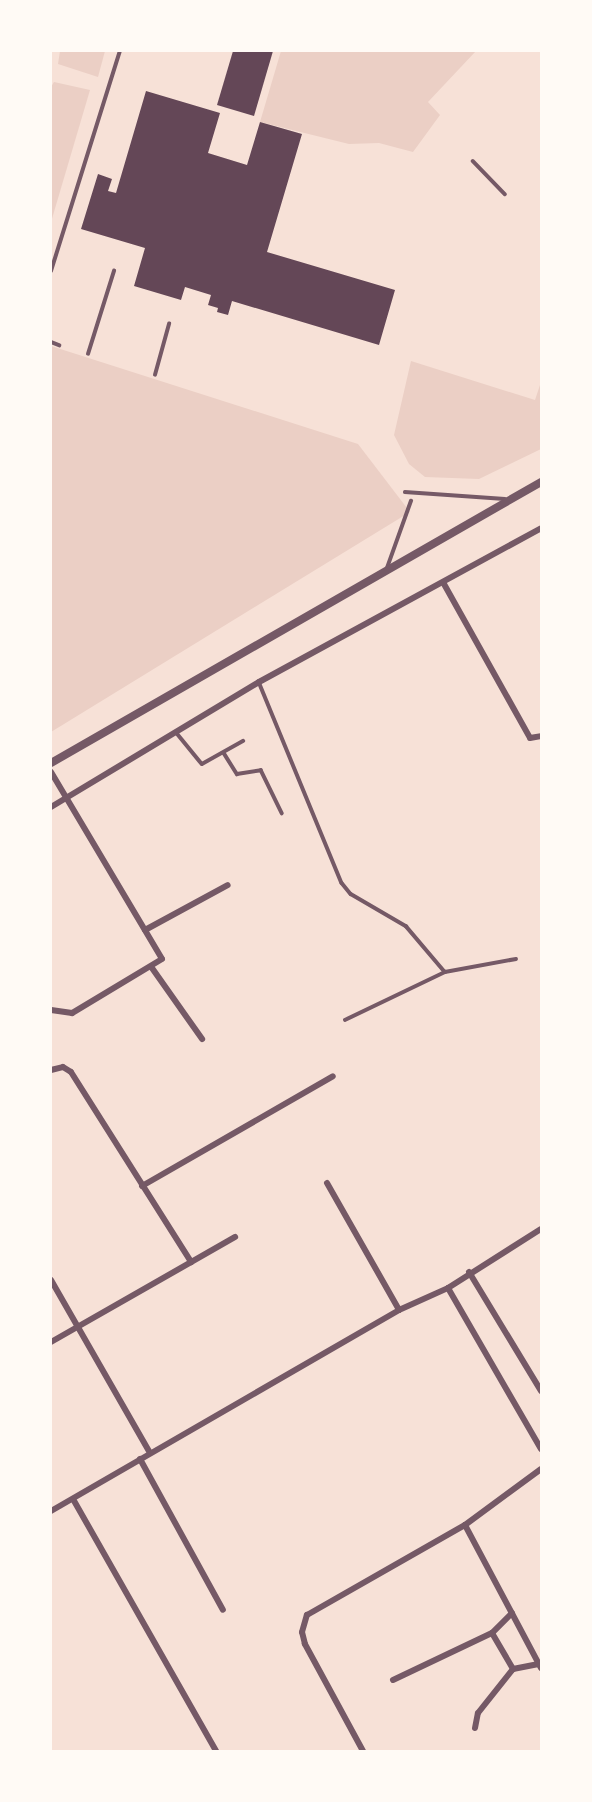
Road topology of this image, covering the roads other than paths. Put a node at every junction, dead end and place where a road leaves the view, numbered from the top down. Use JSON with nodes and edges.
{"nodes":[{"id":1,"x":120,"y":51,"type":"edge"},
{"id":2,"x":473,"y":161,"type":"dead end"},
{"id":3,"x":505,"y":194,"type":"dead end"},
{"id":4,"x":51,"y":271,"type":"edge"},
{"id":5,"x":114,"y":271,"type":"dead end"},
{"id":6,"x":169,"y":324,"type":"dead end"},
{"id":7,"x":51,"y":342,"type":"edge"},
{"id":8,"x":59,"y":345,"type":"dead end"},
{"id":9,"x":88,"y":354,"type":"dead end"},
{"id":10,"x":155,"y":374,"type":"dead end"},
{"id":11,"x":541,"y":482,"type":"edge"},
{"id":12,"x":405,"y":492,"type":"dead end"},
{"id":13,"x":511,"y":500,"type":"junction"},
{"id":14,"x":411,"y":501,"type":"dead end"},
{"id":15,"x":541,"y":528,"type":"edge"},
{"id":16,"x":386,"y":571,"type":"junction"},
{"id":17,"x":444,"y":584,"type":"junction"},
{"id":18,"x":259,"y":682,"type":"junction"},
{"id":19,"x":176,"y":732,"type":"junction"},
{"id":20,"x":541,"y":736,"type":"edge"},
{"id":21,"x":243,"y":741,"type":"dead end"},
{"id":22,"x":224,"y":752,"type":"junction"},
{"id":23,"x":51,"y":763,"type":"edge"},
{"id":24,"x":51,"y":772,"type":"edge"},
{"id":25,"x":67,"y":798,"type":"junction"},
{"id":26,"x":51,"y":807,"type":"edge"},
{"id":27,"x":282,"y":813,"type":"dead end"},
{"id":28,"x":228,"y":885,"type":"dead end"},
{"id":29,"x":145,"y":930,"type":"junction"},
{"id":30,"x":516,"y":959,"type":"dead end"},
{"id":31,"x":152,"y":968,"type":"junction"},
{"id":32,"x":445,"y":972,"type":"junction"},
{"id":33,"x":51,"y":1010,"type":"edge"},
{"id":34,"x":345,"y":1020,"type":"dead end"},
{"id":35,"x":202,"y":1039,"type":"dead end"},
{"id":36,"x":51,"y":1070,"type":"edge"},
{"id":37,"x":333,"y":1076,"type":"dead end"},
{"id":38,"x":327,"y":1183,"type":"dead end"},
{"id":39,"x":142,"y":1186,"type":"junction"},
{"id":40,"x":541,"y":1229,"type":"edge"},
{"id":41,"x":235,"y":1237,"type":"dead end"},
{"id":42,"x":191,"y":1262,"type":"junction"},
{"id":43,"x":469,"y":1272,"type":"junction"},
{"id":44,"x":51,"y":1280,"type":"edge"},
{"id":45,"x":448,"y":1288,"type":"junction"},
{"id":46,"x":399,"y":1310,"type":"junction"},
{"id":47,"x":77,"y":1326,"type":"junction"},
{"id":48,"x":51,"y":1342,"type":"edge"},
{"id":49,"x":541,"y":1391,"type":"edge"},
{"id":50,"x":541,"y":1449,"type":"edge"},
{"id":51,"x":149,"y":1453,"type":"junction"},
{"id":52,"x":140,"y":1459,"type":"junction"},
{"id":53,"x":541,"y":1469,"type":"edge"},
{"id":54,"x":74,"y":1499,"type":"junction"},
{"id":55,"x":51,"y":1511,"type":"edge"},
{"id":56,"x":465,"y":1525,"type":"junction"},
{"id":57,"x":223,"y":1610,"type":"dead end"},
{"id":58,"x":512,"y":1613,"type":"junction"},
{"id":59,"x":492,"y":1633,"type":"junction"},
{"id":60,"x":540,"y":1666,"type":"edge"},
{"id":61,"x":513,"y":1669,"type":"junction"},
{"id":62,"x":393,"y":1680,"type":"dead end"},
{"id":63,"x":475,"y":1728,"type":"dead end"},
{"id":64,"x":216,"y":1751,"type":"edge"},
{"id":65,"x":363,"y":1751,"type":"edge"}],
"edges":[{"from":1,"to":4,"type":"lane"},
{"from":2,"to":3,"type":"lane"},
{"from":5,"to":9,"type":"lane"},
{"from":6,"to":10,"type":"lane"},
{"from":7,"to":8,"type":"lane"},
{"from":11,"to":13,"type":"street"},
{"from":12,"to":13,"type":"lane"},
{"from":13,"to":16,"type":"street"},
{"from":14,"to":16,"type":"lane"},
{"from":15,"to":17,"type":"street"},
{"from":16,"to":23,"type":"street"},
{"from":17,"to":18,"type":"street"},
{"from":17,"to":20,"type":"street"},
{"from":18,"to":19,"type":"street"},
{"from":18,"to":32,"type":"lane"},
{"from":19,"to":22,"type":"lane"},
{"from":19,"to":25,"type":"street"},
{"from":21,"to":22,"type":"lane"},
{"from":22,"to":27,"type":"lane"},
{"from":24,"to":25,"type":"street"},
{"from":25,"to":26,"type":"street"},
{"from":25,"to":29,"type":"street"},
{"from":28,"to":29,"type":"street"},
{"from":29,"to":31,"type":"street"},
{"from":30,"to":32,"type":"lane"},
{"from":31,"to":33,"type":"street"},
{"from":31,"to":35,"type":"street"},
{"from":32,"to":34,"type":"lane"},
{"from":36,"to":39,"type":"street"},
{"from":37,"to":39,"type":"street"},
{"from":38,"to":46,"type":"street"},
{"from":39,"to":42,"type":"street"},
{"from":40,"to":43,"type":"street"},
{"from":41,"to":42,"type":"street"},
{"from":42,"to":47,"type":"street"},
{"from":43,"to":45,"type":"street"},
{"from":43,"to":49,"type":"street"},
{"from":44,"to":47,"type":"street"},
{"from":45,"to":46,"type":"street"},
{"from":45,"to":50,"type":"street"},
{"from":46,"to":51,"type":"street"},
{"from":47,"to":48,"type":"street"},
{"from":47,"to":51,"type":"street"},
{"from":51,"to":52,"type":"street"},
{"from":52,"to":54,"type":"street"},
{"from":52,"to":57,"type":"street"},
{"from":53,"to":56,"type":"street"},
{"from":54,"to":55,"type":"street"},
{"from":54,"to":64,"type":"street"},
{"from":56,"to":58,"type":"street"},
{"from":56,"to":65,"type":"street"},
{"from":58,"to":59,"type":"street"},
{"from":58,"to":60,"type":"street"},
{"from":59,"to":61,"type":"street"},
{"from":59,"to":62,"type":"street"},
{"from":60,"to":61,"type":"street"},
{"from":61,"to":63,"type":"street"}]}
